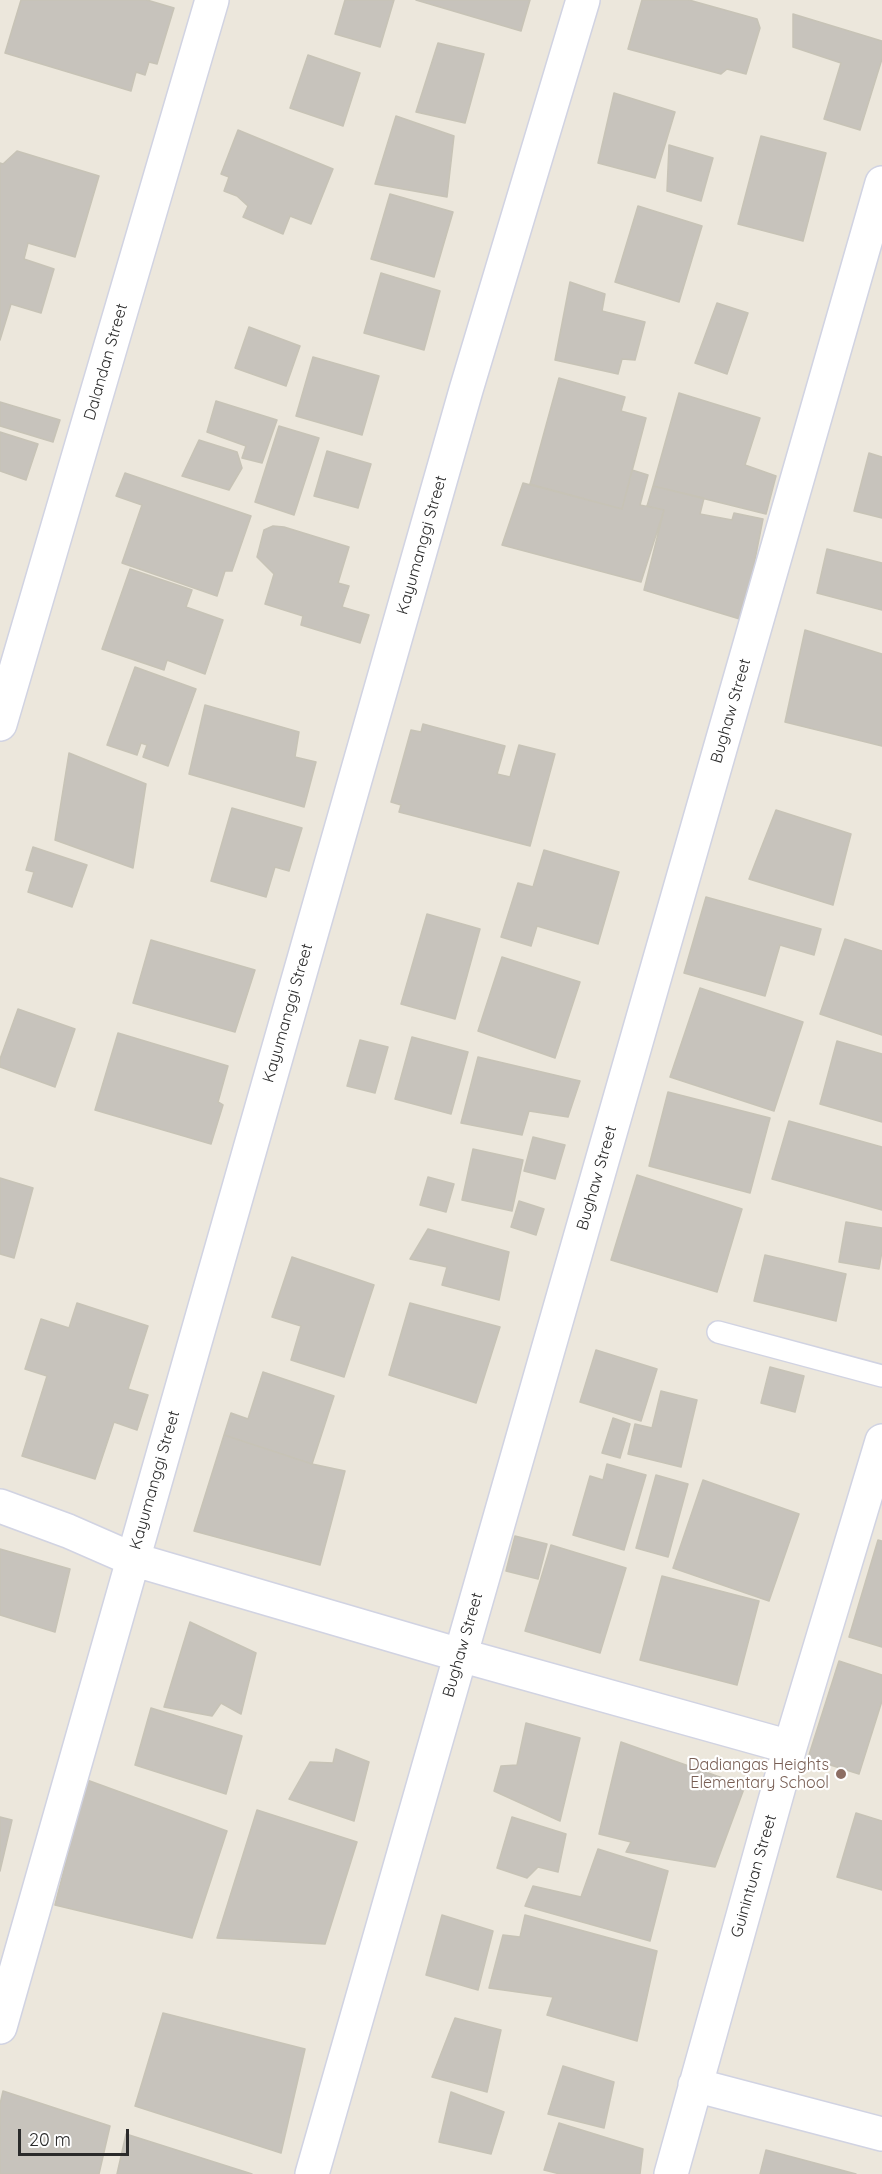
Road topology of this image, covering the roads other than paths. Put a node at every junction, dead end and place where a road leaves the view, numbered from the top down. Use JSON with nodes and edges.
{"nodes":[{"id":1,"x":212,"y":0,"type":"edge"},
{"id":2,"x":583,"y":0,"type":"edge"},
{"id":3,"x":882,"y":183,"type":"edge"},
{"id":4,"x":0,"y":724,"type":"edge"},
{"id":5,"x":718,"y":1332,"type":"dead end"},
{"id":6,"x":882,"y":1376,"type":"edge"},
{"id":7,"x":882,"y":1441,"type":"edge"},
{"id":8,"x":0,"y":1506,"type":"edge"},
{"id":9,"x":132,"y":1559,"type":"junction"},
{"id":10,"x":460,"y":1655,"type":"junction"},
{"id":11,"x":790,"y":1747,"type":"junction"},
{"id":12,"x":0,"y":2027,"type":"edge"},
{"id":13,"x":695,"y":2085,"type":"junction"},
{"id":14,"x":882,"y":2134,"type":"edge"},
{"id":15,"x":312,"y":2174,"type":"edge"},
{"id":16,"x":671,"y":2174,"type":"edge"}],
"edges":[{"from":1,"to":4,"type":"street","name":"Dalandan Street"},
{"from":2,"to":9,"type":"street","name":"Kayumanggi Street"},
{"from":3,"to":10,"type":"street","name":"Bughaw Street"},
{"from":5,"to":6,"type":"lane"},
{"from":7,"to":11,"type":"street","name":"Guinintuan Street"},
{"from":8,"to":9,"type":"street"},
{"from":9,"to":10,"type":"street"},
{"from":9,"to":12,"type":"street","name":"Kayumanggi Street"},
{"from":10,"to":11,"type":"street"},
{"from":10,"to":15,"type":"street","name":"Bughaw Street"},
{"from":11,"to":13,"type":"street","name":"Guinintuan Street"},
{"from":13,"to":14,"type":"street"},
{"from":13,"to":16,"type":"street","name":"Guinintuan Street"}]}
